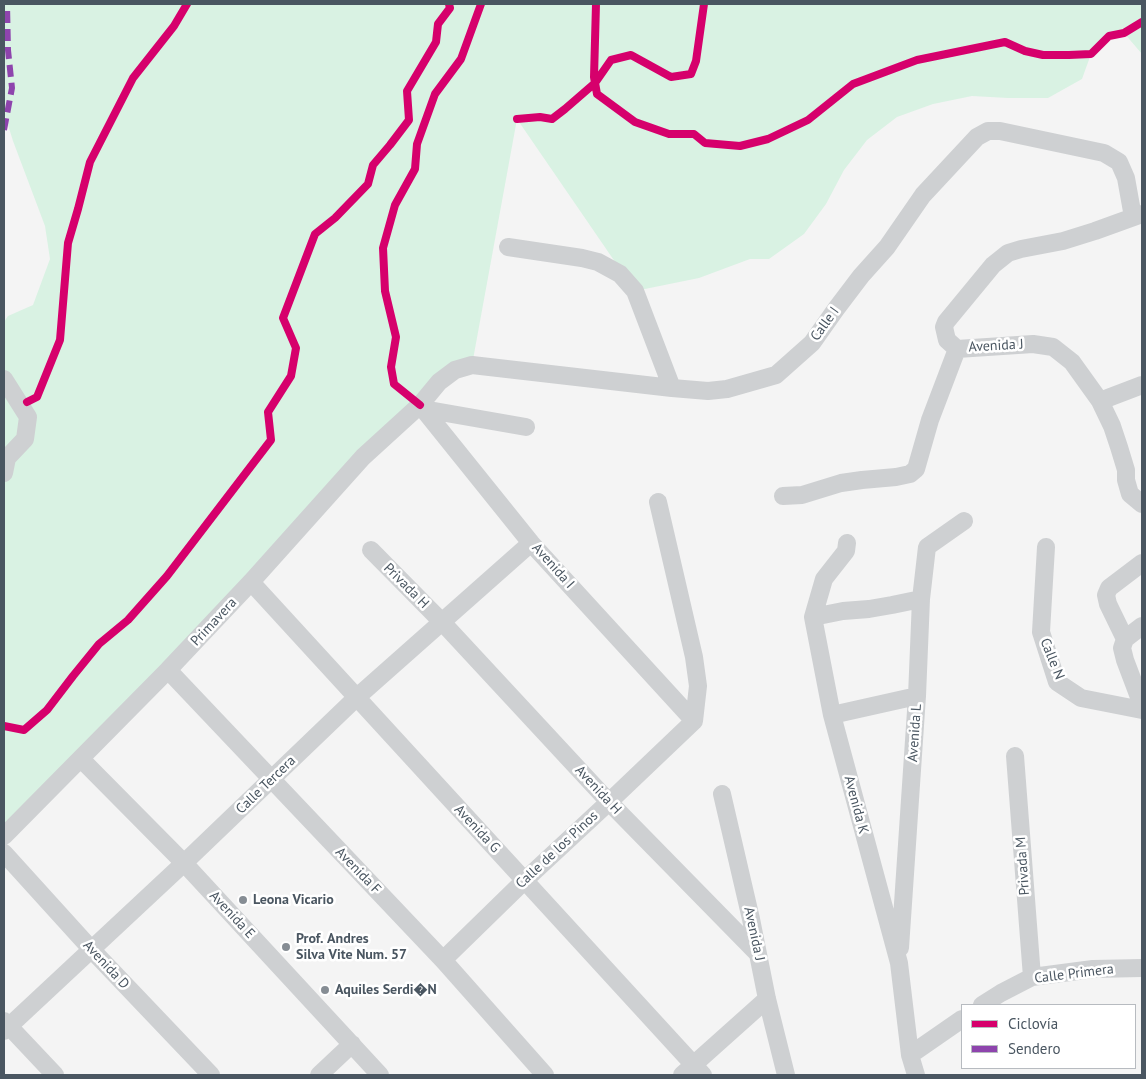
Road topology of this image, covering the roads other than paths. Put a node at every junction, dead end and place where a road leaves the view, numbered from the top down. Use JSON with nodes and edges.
{"nodes":[{"id":1,"x":1138,"y":215,"type":"edge"},
{"id":2,"x":508,"y":247,"type":"dead end"},
{"id":3,"x":958,"y":349,"type":"junction"},
{"id":4,"x":4,"y":379,"type":"edge"},
{"id":5,"x":1142,"y":385,"type":"edge"},
{"id":6,"x":672,"y":388,"type":"junction"},
{"id":7,"x":1100,"y":401,"type":"junction"},
{"id":8,"x":421,"y":407,"type":"junction"},
{"id":9,"x":526,"y":427,"type":"dead end"},
{"id":10,"x":1134,"y":471,"type":"edge"},
{"id":11,"x":4,"y":473,"type":"edge"},
{"id":12,"x":783,"y":496,"type":"dead end"},
{"id":13,"x":658,"y":502,"type":"dead end"},
{"id":14,"x":1142,"y":504,"type":"edge"},
{"id":15,"x":964,"y":521,"type":"dead end"},
{"id":16,"x":531,"y":543,"type":"junction"},
{"id":17,"x":847,"y":543,"type":"dead end"},
{"id":18,"x":1046,"y":547,"type":"dead end"},
{"id":19,"x":370,"y":550,"type":"dead end"},
{"id":20,"x":1142,"y":563,"type":"edge"},
{"id":21,"x":251,"y":582,"type":"junction"},
{"id":22,"x":921,"y":599,"type":"junction"},
{"id":23,"x":813,"y":617,"type":"junction"},
{"id":24,"x":442,"y":622,"type":"junction"},
{"id":25,"x":1142,"y":626,"type":"edge"},
{"id":26,"x":1124,"y":639,"type":"junction"},
{"id":27,"x":168,"y":670,"type":"junction"},
{"id":28,"x":917,"y":696,"type":"junction"},
{"id":29,"x":356,"y":698,"type":"junction"},
{"id":30,"x":1142,"y":704,"type":"edge"},
{"id":31,"x":1142,"y":710,"type":"edge"},
{"id":32,"x":832,"y":715,"type":"junction"},
{"id":33,"x":694,"y":721,"type":"junction"},
{"id":34,"x":1015,"y":756,"type":"dead end"},
{"id":35,"x":81,"y":759,"type":"junction"},
{"id":36,"x":271,"y":780,"type":"junction"},
{"id":37,"x":722,"y":794,"type":"dead end"},
{"id":38,"x":609,"y":802,"type":"junction"},
{"id":39,"x":4,"y":836,"type":"edge"},
{"id":40,"x":4,"y":853,"type":"edge"},
{"id":41,"x":184,"y":863,"type":"junction"},
{"id":42,"x":524,"y":881,"type":"junction"},
{"id":43,"x":91,"y":949,"type":"junction"},
{"id":44,"x":758,"y":954,"type":"junction"},
{"id":45,"x":443,"y":960,"type":"junction"},
{"id":46,"x":899,"y":963,"type":"junction"},
{"id":47,"x":1142,"y":968,"type":"edge"},
{"id":48,"x":1032,"y":977,"type":"junction"},
{"id":49,"x":767,"y":999,"type":"junction"},
{"id":50,"x":984,"y":1004,"type":"edge"},
{"id":51,"x":961,"y":1020,"type":"edge"},
{"id":52,"x":6,"y":1026,"type":"edge"},
{"id":53,"x":352,"y":1044,"type":"junction"},
{"id":54,"x":910,"y":1055,"type":"junction"},
{"id":55,"x":693,"y":1072,"type":"edge"},
{"id":56,"x":55,"y":1075,"type":"edge"},
{"id":57,"x":211,"y":1075,"type":"edge"},
{"id":58,"x":319,"y":1075,"type":"edge"},
{"id":59,"x":380,"y":1075,"type":"edge"},
{"id":60,"x":545,"y":1075,"type":"edge"},
{"id":61,"x":786,"y":1075,"type":"edge"},
{"id":62,"x":916,"y":1075,"type":"edge"}],
"edges":[{"from":1,"to":3,"type":"street","name":"Avenida J"},
{"from":1,"to":6,"type":"street","name":"Calle I"},
{"from":2,"to":6,"type":"street"},
{"from":3,"to":7,"type":"street","name":"Avenida J"},
{"from":3,"to":12,"type":"street"},
{"from":4,"to":11,"type":"street"},
{"from":5,"to":7,"type":"street"},
{"from":6,"to":8,"type":"street","name":"Calle I"},
{"from":7,"to":10,"type":"street","name":"Avenida J"},
{"from":8,"to":9,"type":"street"},
{"from":8,"to":16,"type":"street","name":"Avenida I"},
{"from":8,"to":21,"type":"street","name":"Primavera"},
{"from":10,"to":14,"type":"street","name":"Avenida J"},
{"from":13,"to":33,"type":"street"},
{"from":15,"to":22,"type":"street","name":"Avenida L"},
{"from":16,"to":24,"type":"street","name":"Calle Tercera"},
{"from":16,"to":33,"type":"street","name":"Avenida I"},
{"from":17,"to":23,"type":"street","name":"Avenida K"},
{"from":18,"to":31,"type":"street","name":"Calle N"},
{"from":19,"to":24,"type":"street","name":"Privada H"},
{"from":20,"to":26,"type":"street"},
{"from":21,"to":27,"type":"street","name":"Primavera"},
{"from":21,"to":29,"type":"street","name":"Avenida G"},
{"from":22,"to":23,"type":"street"},
{"from":22,"to":28,"type":"street","name":"Avenida L"},
{"from":23,"to":32,"type":"street","name":"Avenida K"},
{"from":24,"to":29,"type":"street","name":"Calle Tercera"},
{"from":24,"to":38,"type":"street","name":"Avenida H"},
{"from":25,"to":26,"type":"street"},
{"from":26,"to":30,"type":"street"},
{"from":27,"to":35,"type":"street","name":"Primavera"},
{"from":27,"to":36,"type":"street","name":"Avenida F"},
{"from":28,"to":32,"type":"street"},
{"from":28,"to":46,"type":"street","name":"Avenida L"},
{"from":29,"to":36,"type":"street","name":"Calle Tercera"},
{"from":29,"to":42,"type":"street","name":"Avenida G"},
{"from":32,"to":46,"type":"street","name":"Avenida K"},
{"from":33,"to":38,"type":"street","name":"Calle de los Pinos"},
{"from":34,"to":48,"type":"street","name":"Privada M"},
{"from":35,"to":39,"type":"street","name":"Primavera"},
{"from":35,"to":41,"type":"street","name":"Avenida E"},
{"from":36,"to":41,"type":"street","name":"Calle Tercera"},
{"from":36,"to":45,"type":"street","name":"Avenida F"},
{"from":37,"to":44,"type":"street","name":"Avenida J"},
{"from":38,"to":42,"type":"street","name":"Calle de los Pinos"},
{"from":38,"to":44,"type":"street","name":"Avenida H"},
{"from":40,"to":43,"type":"street","name":"Avenida D"},
{"from":41,"to":43,"type":"street","name":"Calle Tercera"},
{"from":41,"to":53,"type":"street","name":"Avenida E"},
{"from":42,"to":45,"type":"street","name":"Calle de los Pinos"},
{"from":42,"to":55,"type":"street","name":"Avenida G"},
{"from":43,"to":52,"type":"street","name":"Calle Tercera"},
{"from":43,"to":57,"type":"street","name":"Avenida D"},
{"from":44,"to":49,"type":"street","name":"Avenida J"},
{"from":45,"to":60,"type":"street","name":"Avenida F"},
{"from":46,"to":54,"type":"street","name":"Avenida K"},
{"from":47,"to":48,"type":"street","name":"Calle Primera"},
{"from":48,"to":50,"type":"street","name":"Calle Primera"},
{"from":49,"to":55,"type":"street"},
{"from":49,"to":61,"type":"street","name":"Avenida J"},
{"from":51,"to":54,"type":"street"},
{"from":52,"to":56,"type":"street"},
{"from":53,"to":58,"type":"street"},
{"from":53,"to":59,"type":"street","name":"Avenida E"},
{"from":54,"to":62,"type":"street","name":"Avenida K"}]}
